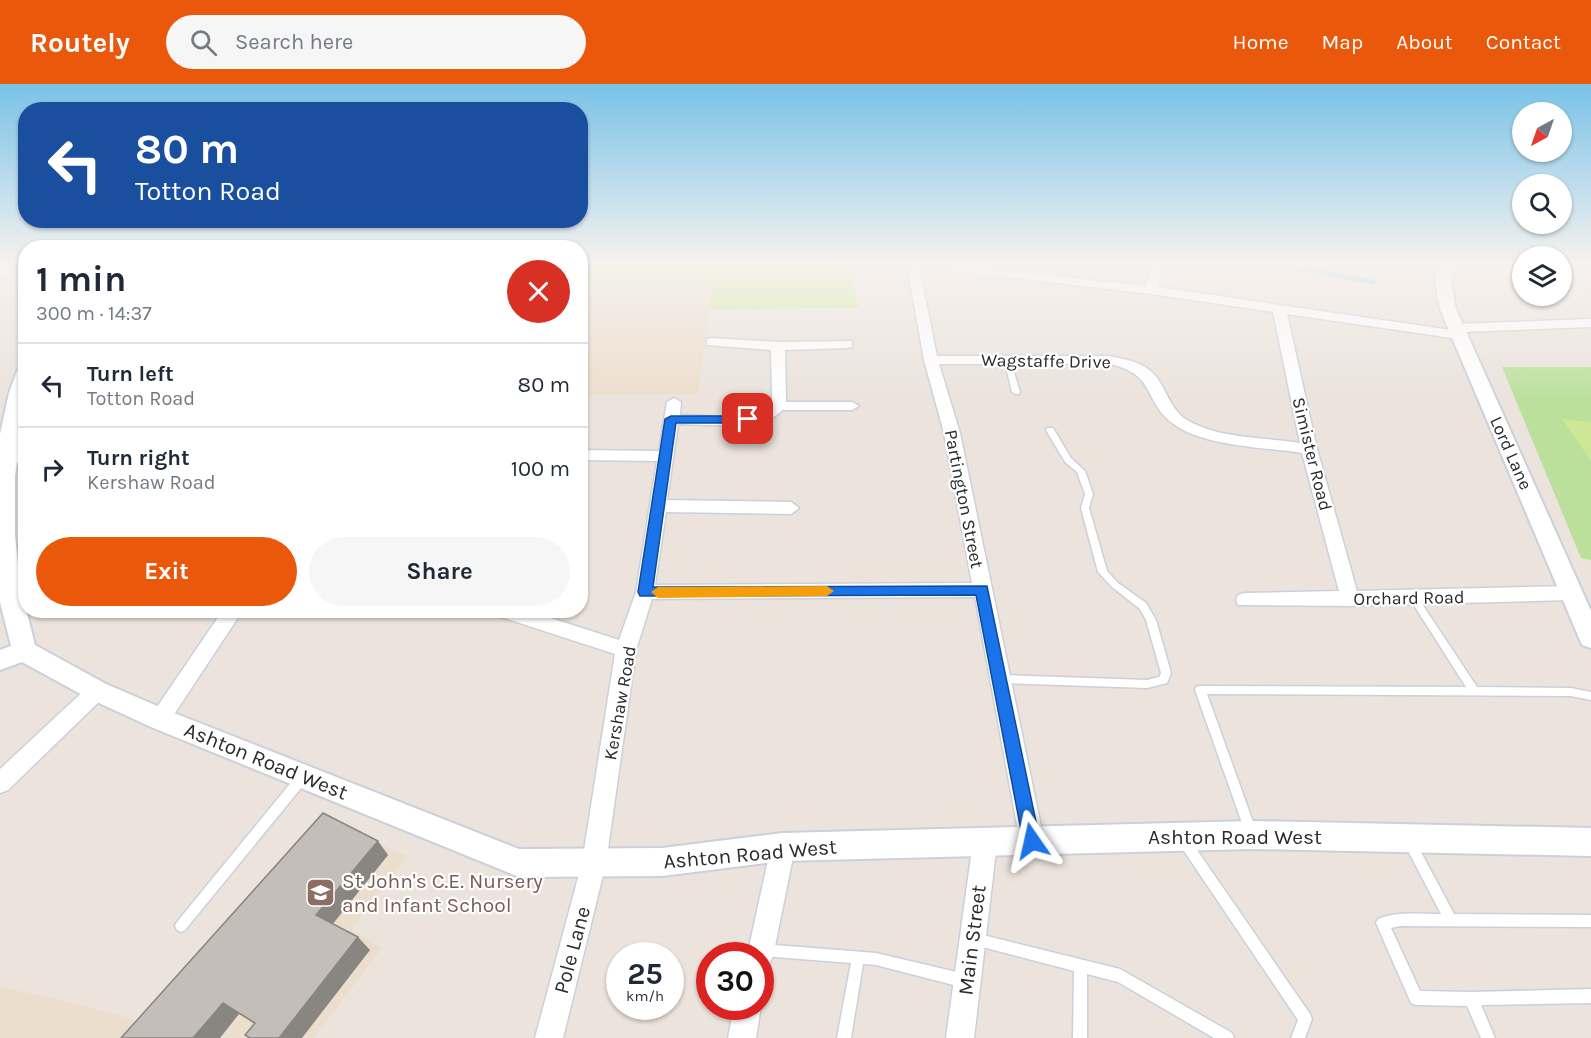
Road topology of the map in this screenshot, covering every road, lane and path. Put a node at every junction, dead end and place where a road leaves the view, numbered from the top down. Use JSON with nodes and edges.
{"nodes":[{"id":1,"x":921,"y":310,"type":"edge"},
{"id":2,"x":1279,"y":310,"type":"edge"},
{"id":3,"x":1291,"y":310,"type":"edge"},
{"id":4,"x":1448,"y":310,"type":"edge"},
{"id":5,"x":1591,"y":323,"type":"edge"},
{"id":6,"x":1458,"y":331,"type":"junction"},
{"id":7,"x":712,"y":342,"type":"dead end"},
{"id":8,"x":847,"y":344,"type":"dead end"},
{"id":9,"x":778,"y":346,"type":"junction"},
{"id":10,"x":1007,"y":359,"type":"junction"},
{"id":11,"x":931,"y":360,"type":"junction"},
{"id":12,"x":18,"y":392,"type":"edge"},
{"id":13,"x":1016,"y":392,"type":"dead end"},
{"id":14,"x":778,"y":406,"type":"junction"},
{"id":15,"x":852,"y":406,"type":"dead end"},
{"id":16,"x":7,"y":420,"type":"edge"},
{"id":17,"x":1050,"y":430,"type":"dead end"},
{"id":18,"x":1309,"y":449,"type":"junction"},
{"id":19,"x":588,"y":455,"type":"edge"},
{"id":20,"x":666,"y":456,"type":"junction"},
{"id":21,"x":16,"y":458,"type":"edge"},
{"id":22,"x":658,"y":506,"type":"junction"},
{"id":23,"x":792,"y":508,"type":"dead end"},
{"id":24,"x":982,"y":590,"type":"junction"},
{"id":25,"x":645,"y":592,"type":"junction"},
{"id":26,"x":1572,"y":593,"type":"junction"},
{"id":27,"x":1413,"y":597,"type":"junction"},
{"id":28,"x":1350,"y":599,"type":"junction"},
{"id":29,"x":1245,"y":600,"type":"dead end"},
{"id":30,"x":229,"y":618,"type":"edge"},
{"id":31,"x":527,"y":618,"type":"edge"},
{"id":32,"x":1591,"y":638,"type":"edge"},
{"id":33,"x":626,"y":650,"type":"junction"},
{"id":34,"x":24,"y":651,"type":"junction"},
{"id":35,"x":0,"y":660,"type":"edge"},
{"id":36,"x":1000,"y":680,"type":"junction"},
{"id":37,"x":97,"y":691,"type":"junction"},
{"id":38,"x":1475,"y":692,"type":"junction"},
{"id":39,"x":1591,"y":696,"type":"edge"},
{"id":40,"x":160,"y":719,"type":"junction"},
{"id":41,"x":304,"y":777,"type":"junction"},
{"id":42,"x":2,"y":779,"type":"edge"},
{"id":43,"x":1252,"y":835,"type":"junction"},
{"id":44,"x":1181,"y":837,"type":"junction"},
{"id":45,"x":1407,"y":838,"type":"junction"},
{"id":46,"x":1032,"y":841,"type":"junction"},
{"id":47,"x":985,"y":842,"type":"junction"},
{"id":48,"x":1591,"y":842,"type":"edge"},
{"id":49,"x":783,"y":847,"type":"junction"},
{"id":50,"x":594,"y":863,"type":"junction"},
{"id":51,"x":1451,"y":921,"type":"junction"},
{"id":52,"x":1591,"y":921,"type":"edge"},
{"id":53,"x":181,"y":926,"type":"dead end"},
{"id":54,"x":972,"y":939,"type":"junction"},
{"id":55,"x":762,"y":942,"type":"edge"},
{"id":56,"x":774,"y":954,"type":"edge"},
{"id":57,"x":858,"y":958,"type":"junction"},
{"id":58,"x":1081,"y":967,"type":"junction"},
{"id":59,"x":967,"y":981,"type":"junction"},
{"id":60,"x":1591,"y":996,"type":"edge"},
{"id":61,"x":1471,"y":999,"type":"junction"},
{"id":62,"x":745,"y":1020,"type":"edge"},
{"id":63,"x":549,"y":1038,"type":"edge"},
{"id":64,"x":742,"y":1038,"type":"edge"},
{"id":65,"x":844,"y":1038,"type":"edge"},
{"id":66,"x":960,"y":1038,"type":"edge"},
{"id":67,"x":1080,"y":1038,"type":"edge"},
{"id":68,"x":1227,"y":1038,"type":"edge"},
{"id":69,"x":1298,"y":1038,"type":"edge"},
{"id":70,"x":1488,"y":1038,"type":"edge"}],
"edges":[{"from":1,"to":11,"type":"street","name":"Partington Street"},
{"from":2,"to":18,"type":"street","name":"Simister Road"},
{"from":3,"to":6,"type":"street"},
{"from":4,"to":6,"type":"street","name":"Lord Lane"},
{"from":5,"to":6,"type":"street"},
{"from":6,"to":26,"type":"street","name":"Lord Lane"},
{"from":7,"to":9,"type":"street"},
{"from":8,"to":9,"type":"street"},
{"from":9,"to":14,"type":"street"},
{"from":10,"to":11,"type":"street","name":"Wagstaffe Drive"},
{"from":10,"to":13,"type":"lane"},
{"from":10,"to":18,"type":"street","name":"Wagstaffe Drive"},
{"from":11,"to":24,"type":"street","name":"Partington Street"},
{"from":12,"to":16,"type":"street"},
{"from":14,"to":15,"type":"street"},
{"from":14,"to":20,"type":"street","name":"Kershaw Road"},
{"from":16,"to":21,"type":"street"},
{"from":17,"to":36,"type":"lane"},
{"from":18,"to":28,"type":"street","name":"Simister Road"},
{"from":19,"to":20,"type":"street"},
{"from":20,"to":22,"type":"street","name":"Kershaw Road"},
{"from":21,"to":34,"type":"street"},
{"from":22,"to":23,"type":"street"},
{"from":22,"to":25,"type":"street","name":"Kershaw Road"},
{"from":24,"to":25,"type":"street"},
{"from":24,"to":36,"type":"street","name":"Partington Street"},
{"from":25,"to":33,"type":"street","name":"Kershaw Road"},
{"from":26,"to":27,"type":"street","name":"Orchard Road"},
{"from":26,"to":32,"type":"street","name":"Lord Lane"},
{"from":27,"to":28,"type":"street","name":"Orchard Road"},
{"from":27,"to":38,"type":"lane"},
{"from":28,"to":29,"type":"street","name":"Orchard Road"},
{"from":30,"to":40,"type":"street"},
{"from":31,"to":33,"type":"street"},
{"from":33,"to":50,"type":"street","name":"Kershaw Road"},
{"from":34,"to":35,"type":"street"},
{"from":34,"to":37,"type":"street","name":"Ashton Road West"},
{"from":36,"to":46,"type":"street","name":"Partington Street"},
{"from":37,"to":40,"type":"street","name":"Ashton Road West"},
{"from":37,"to":42,"type":"street"},
{"from":38,"to":39,"type":"lane"},
{"from":38,"to":43,"type":"lane"},
{"from":40,"to":41,"type":"street","name":"Ashton Road West"},
{"from":41,"to":50,"type":"street","name":"Ashton Road West"},
{"from":41,"to":53,"type":"lane"},
{"from":43,"to":44,"type":"street","name":"Ashton Road West"},
{"from":43,"to":45,"type":"street","name":"Ashton Road West"},
{"from":44,"to":46,"type":"street","name":"Ashton Road West"},
{"from":44,"to":69,"type":"lane"},
{"from":45,"to":48,"type":"street","name":"Ashton Road West"},
{"from":45,"to":51,"type":"lane"},
{"from":46,"to":47,"type":"street","name":"Ashton Road West"},
{"from":47,"to":49,"type":"street","name":"Ashton Road West"},
{"from":47,"to":54,"type":"street","name":"Main Street"},
{"from":49,"to":50,"type":"street","name":"Ashton Road West"},
{"from":49,"to":55,"type":"street"},
{"from":50,"to":63,"type":"street","name":"Pole Lane"},
{"from":51,"to":52,"type":"lane"},
{"from":51,"to":61,"type":"lane"},
{"from":54,"to":58,"type":"lane"},
{"from":54,"to":59,"type":"street","name":"Main Street"},
{"from":56,"to":57,"type":"lane"},
{"from":57,"to":59,"type":"lane"},
{"from":57,"to":65,"type":"lane"},
{"from":58,"to":67,"type":"lane"},
{"from":58,"to":68,"type":"lane"},
{"from":59,"to":66,"type":"street","name":"Main Street"},
{"from":60,"to":61,"type":"lane"},
{"from":61,"to":70,"type":"lane"},
{"from":62,"to":64,"type":"street"}]}
